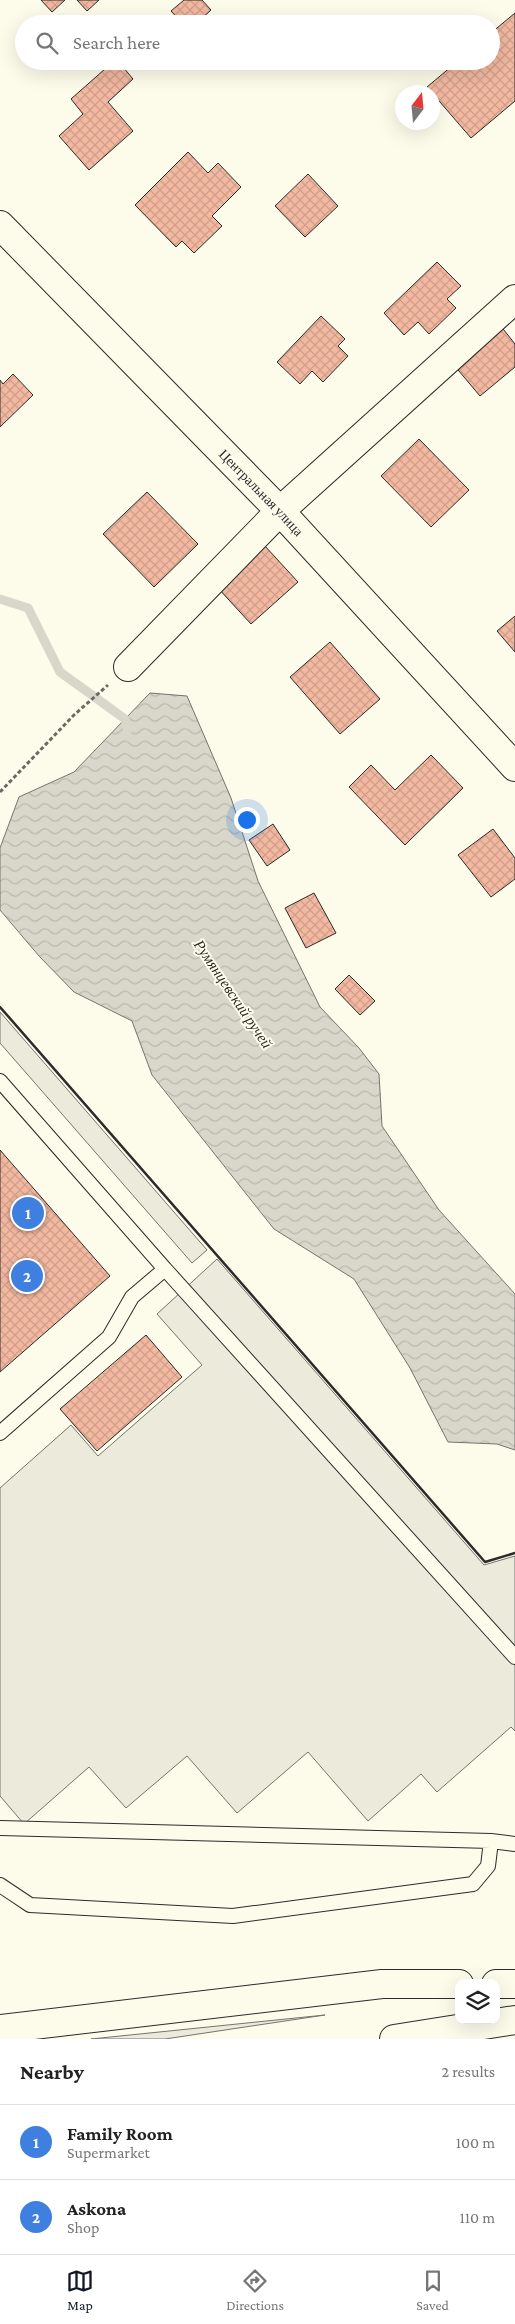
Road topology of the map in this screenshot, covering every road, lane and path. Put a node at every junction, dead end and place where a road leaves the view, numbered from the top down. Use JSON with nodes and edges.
{"nodes":[{"id":1,"x":0,"y":225,"type":"edge"},
{"id":2,"x":515,"y":299,"type":"edge"},
{"id":3,"x":280,"y":511,"type":"junction"},
{"id":4,"x":128,"y":668,"type":"joint"},
{"id":5,"x":515,"y":767,"type":"edge"},
{"id":6,"x":0,"y":792,"type":"edge"},
{"id":7,"x":0,"y":1081,"type":"edge"},
{"id":8,"x":165,"y":1269,"type":"junction"},
{"id":9,"x":0,"y":1433,"type":"edge"},
{"id":10,"x":515,"y":1657,"type":"edge"},
{"id":11,"x":0,"y":1828,"type":"edge"},
{"id":12,"x":491,"y":1841,"type":"junction"},
{"id":13,"x":515,"y":1844,"type":"edge"},
{"id":14,"x":0,"y":1885,"type":"edge"},
{"id":15,"x":455,"y":1984,"type":"edge"},
{"id":16,"x":500,"y":1984,"type":"edge"},
{"id":17,"x":515,"y":1984,"type":"edge"},
{"id":18,"x":0,"y":2014,"type":"edge"},
{"id":19,"x":84,"y":2019,"type":"junction"},
{"id":20,"x":515,"y":2020,"type":"edge"},
{"id":21,"x":0,"y":2028,"type":"edge"},
{"id":22,"x":394,"y":2039,"type":"edge"}],
"edges":[{"from":1,"to":3,"type":"main road","name":"Центральная улица"},
{"from":2,"to":3,"type":"main road"},
{"from":3,"to":4,"type":"main road"},
{"from":3,"to":5,"type":"main road","name":"Центральная улица"},
{"from":4,"to":6,"type":"path"},
{"from":7,"to":8,"type":"lane"},
{"from":8,"to":9,"type":"lane"},
{"from":8,"to":10,"type":"lane"},
{"from":11,"to":12,"type":"lane"},
{"from":12,"to":13,"type":"lane"},
{"from":12,"to":14,"type":"lane"},
{"from":15,"to":19,"type":"main road"},
{"from":16,"to":17,"type":"main road"},
{"from":18,"to":19,"type":"main road"},
{"from":19,"to":21,"type":"main road"},
{"from":20,"to":22,"type":"main road"}]}
